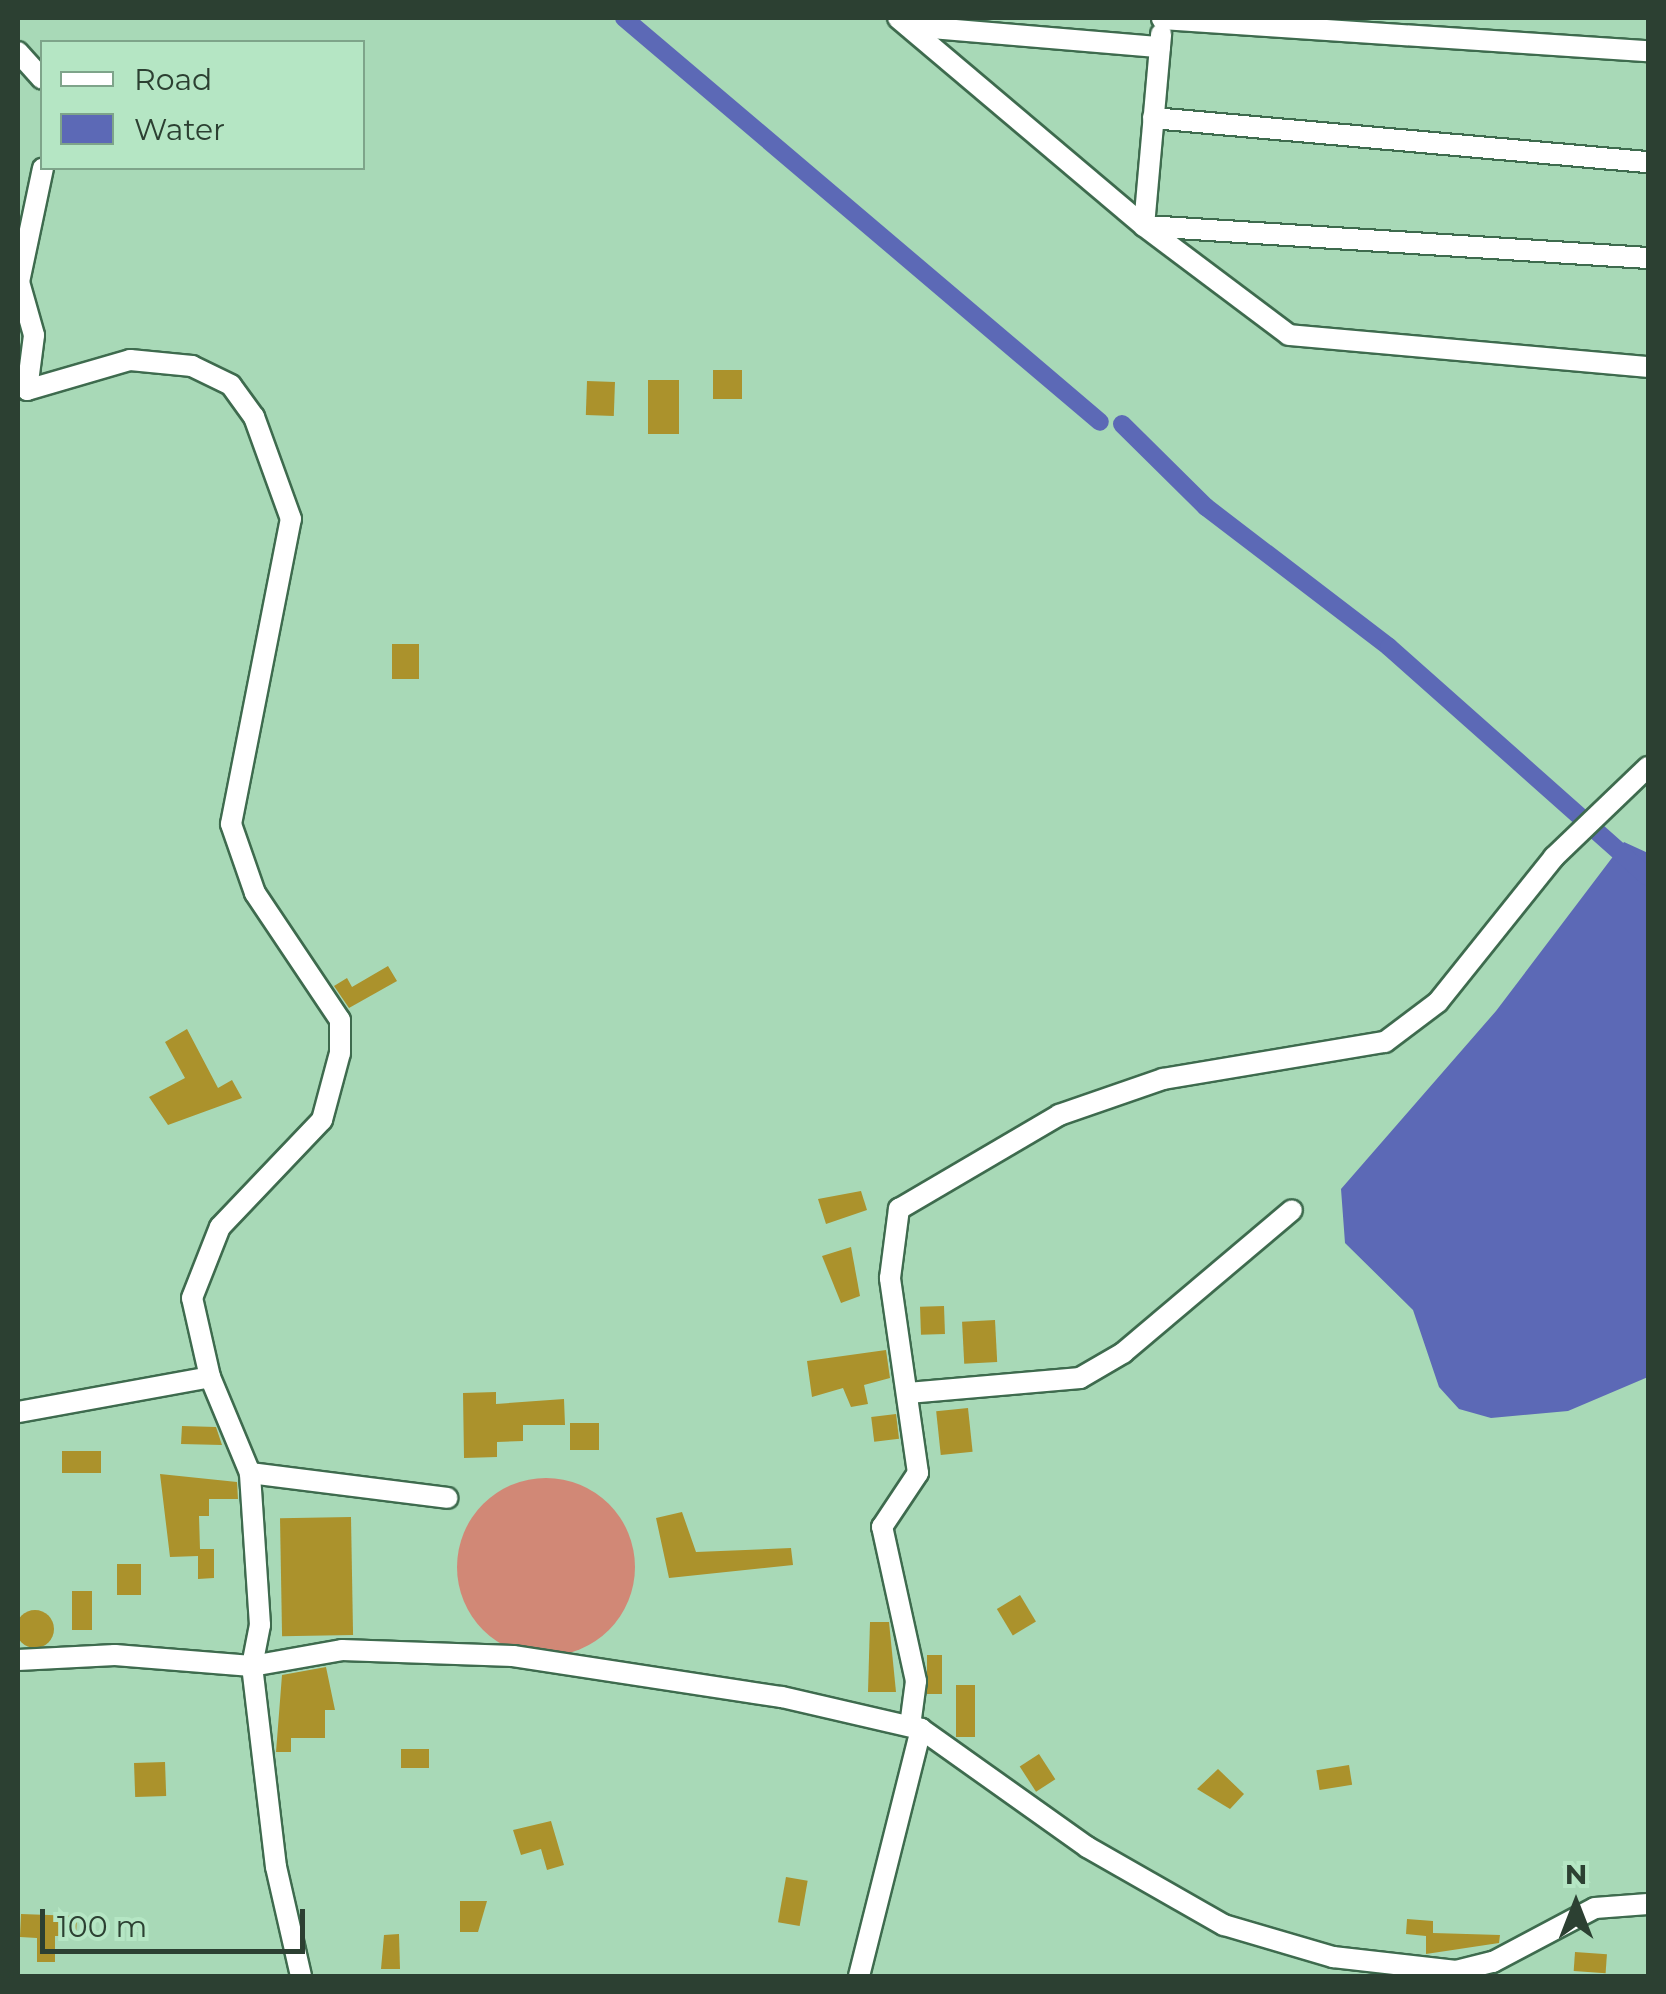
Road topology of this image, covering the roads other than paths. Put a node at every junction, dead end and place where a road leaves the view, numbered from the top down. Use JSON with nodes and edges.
{"nodes":[{"id":1,"x":1162,"y":18,"type":"edge"},
{"id":2,"x":903,"y":22,"type":"edge"},
{"id":3,"x":1160,"y":47,"type":"junction"},
{"id":4,"x":1648,"y":51,"type":"edge"},
{"id":5,"x":18,"y":52,"type":"edge"},
{"id":6,"x":35,"y":75,"type":"edge"},
{"id":7,"x":1154,"y":118,"type":"junction"},
{"id":8,"x":1648,"y":162,"type":"edge"},
{"id":9,"x":43,"y":170,"type":"edge"},
{"id":10,"x":1144,"y":226,"type":"junction"},
{"id":11,"x":1648,"y":258,"type":"edge"},
{"id":12,"x":1648,"y":367,"type":"edge"},
{"id":13,"x":22,"y":389,"type":"edge"},
{"id":14,"x":1648,"y":767,"type":"edge"},
{"id":15,"x":1292,"y":1210,"type":"dead end"},
{"id":16,"x":210,"y":1376,"type":"junction"},
{"id":17,"x":908,"y":1393,"type":"junction"},
{"id":18,"x":18,"y":1412,"type":"edge"},
{"id":19,"x":250,"y":1473,"type":"junction"},
{"id":20,"x":447,"y":1498,"type":"dead end"},
{"id":21,"x":18,"y":1660,"type":"edge"},
{"id":22,"x":252,"y":1666,"type":"junction"},
{"id":23,"x":921,"y":1730,"type":"junction"},
{"id":24,"x":1648,"y":1904,"type":"edge"},
{"id":25,"x":301,"y":1976,"type":"edge"},
{"id":26,"x":859,"y":1976,"type":"edge"}],
"edges":[{"from":1,"to":3,"type":"street"},
{"from":1,"to":4,"type":"street"},
{"from":2,"to":3,"type":"street"},
{"from":2,"to":10,"type":"street"},
{"from":3,"to":7,"type":"street"},
{"from":5,"to":6,"type":"street"},
{"from":7,"to":8,"type":"street"},
{"from":7,"to":10,"type":"street"},
{"from":9,"to":13,"type":"street"},
{"from":10,"to":11,"type":"street"},
{"from":10,"to":12,"type":"street"},
{"from":13,"to":16,"type":"street"},
{"from":14,"to":17,"type":"street"},
{"from":15,"to":17,"type":"street"},
{"from":16,"to":18,"type":"street"},
{"from":16,"to":19,"type":"street"},
{"from":17,"to":23,"type":"street"},
{"from":19,"to":20,"type":"street"},
{"from":19,"to":22,"type":"street"},
{"from":21,"to":22,"type":"street"},
{"from":22,"to":23,"type":"street"},
{"from":22,"to":25,"type":"street"},
{"from":23,"to":24,"type":"street"},
{"from":23,"to":26,"type":"street"}]}
